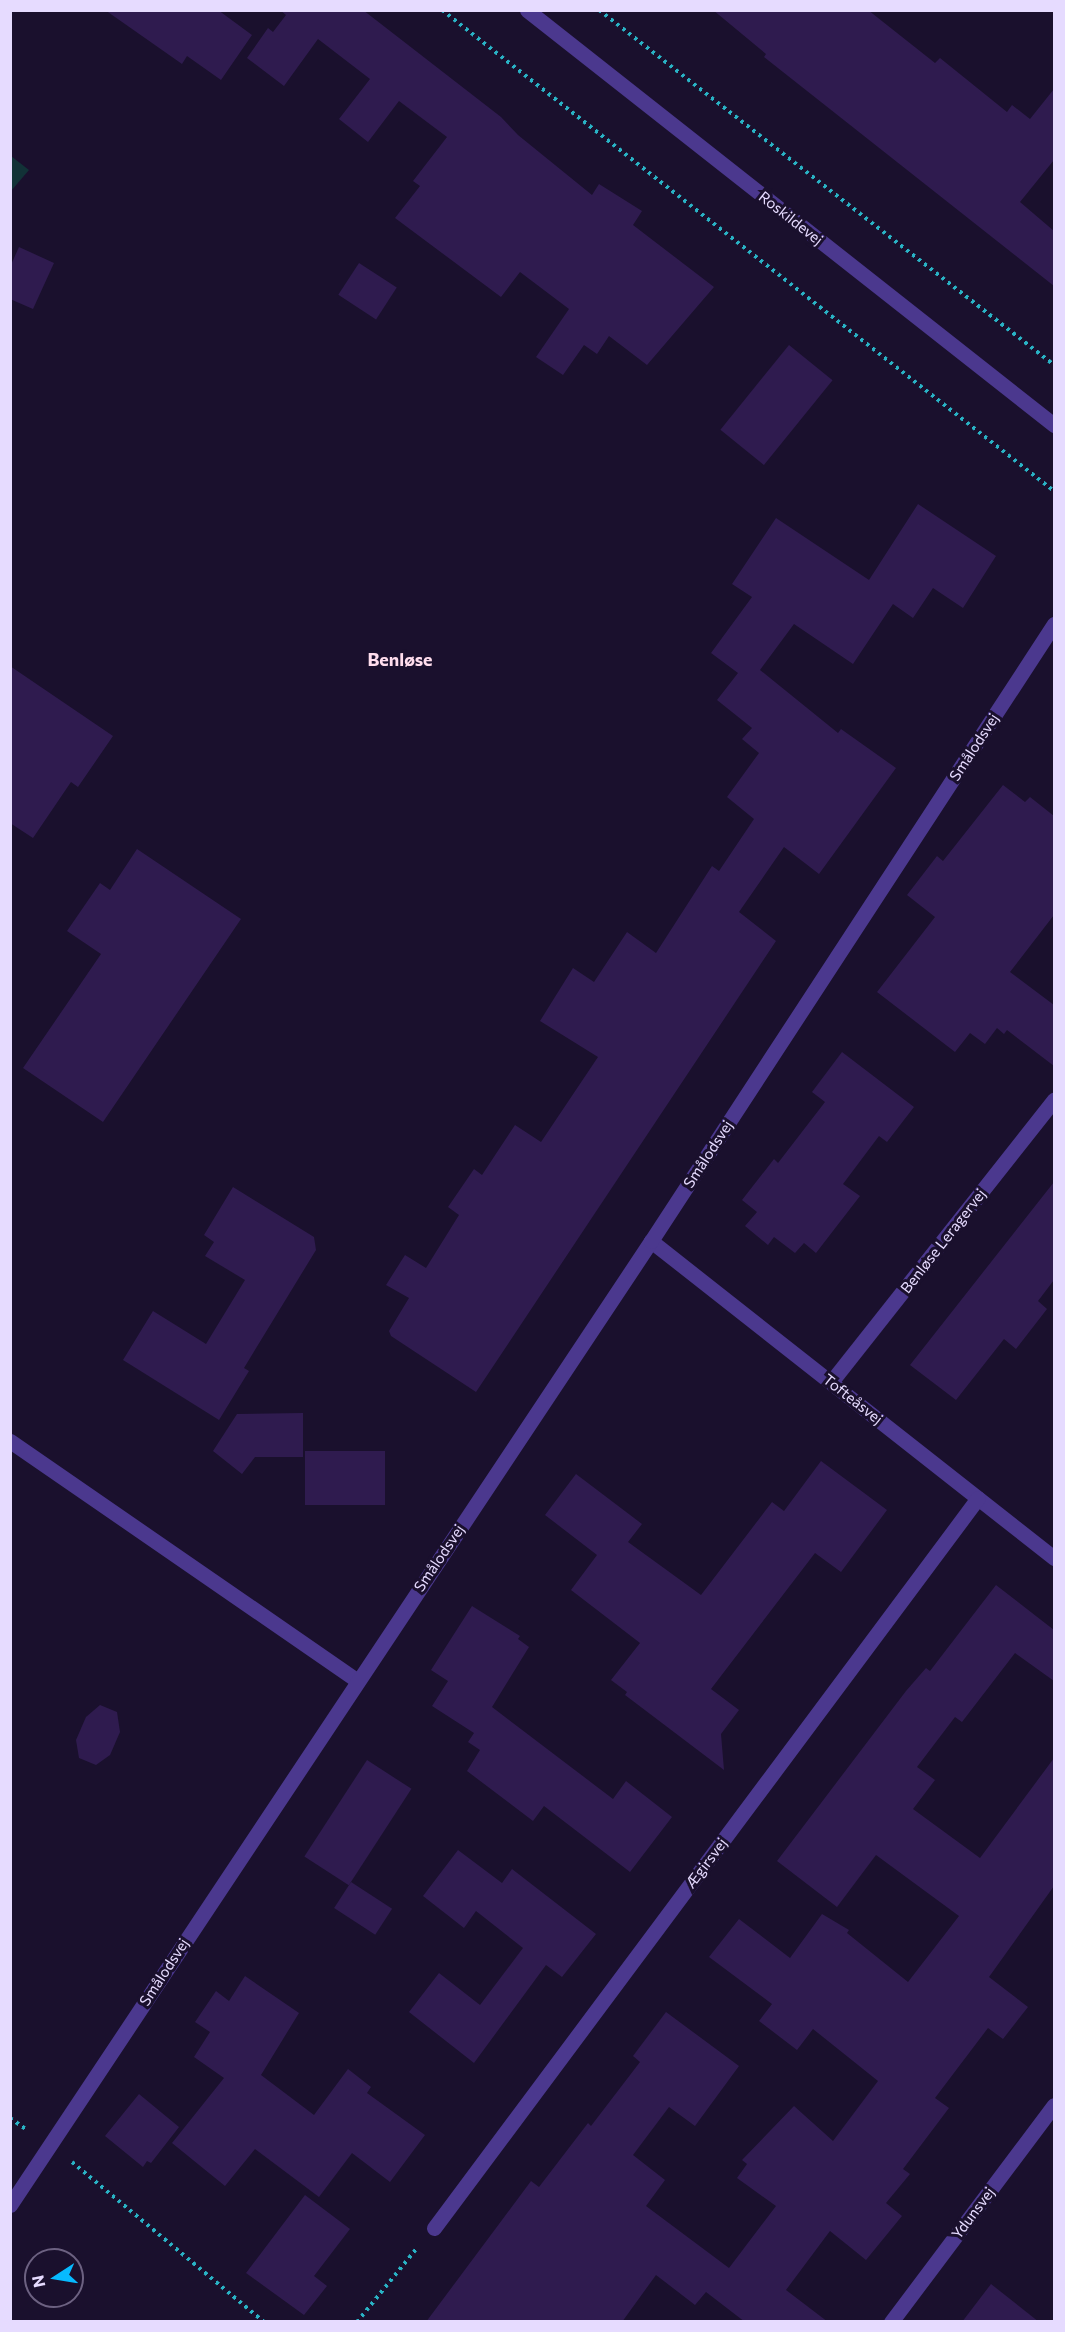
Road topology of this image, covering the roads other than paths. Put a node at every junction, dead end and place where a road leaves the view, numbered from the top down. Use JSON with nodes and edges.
{"nodes":[{"id":1,"x":527,"y":10,"type":"edge"},
{"id":2,"x":1054,"y":425,"type":"edge"},
{"id":3,"x":1054,"y":624,"type":"edge"},
{"id":4,"x":1054,"y":1100,"type":"edge"},
{"id":5,"x":651,"y":1241,"type":"junction"},
{"id":6,"x":831,"y":1382,"type":"junction"},
{"id":7,"x":10,"y":1441,"type":"edge"},
{"id":8,"x":978,"y":1498,"type":"junction"},
{"id":9,"x":1054,"y":1558,"type":"edge"},
{"id":10,"x":357,"y":1680,"type":"junction"},
{"id":11,"x":1054,"y":2105,"type":"edge"},
{"id":12,"x":10,"y":2205,"type":"edge"},
{"id":13,"x":434,"y":2228,"type":"road end"},
{"id":14,"x":891,"y":2322,"type":"edge"}],
"edges":[{"from":1,"to":2,"type":"street","name":"Roskildevej"},
{"from":3,"to":5,"type":"street","name":"Smålodsvej"},
{"from":4,"to":6,"type":"street","name":"Benløse Leragervej"},
{"from":5,"to":6,"type":"street","name":"Tofteåsvej"},
{"from":5,"to":10,"type":"street","name":"Smålodsvej"},
{"from":6,"to":8,"type":"street","name":"Tofteåsvej"},
{"from":7,"to":10,"type":"street"},
{"from":8,"to":9,"type":"street","name":"Tofteåsvej"},
{"from":8,"to":13,"type":"street","name":"Ægirsvej"},
{"from":10,"to":12,"type":"street","name":"Smålodsvej"},
{"from":11,"to":14,"type":"street","name":"Ydunsvej"}]}
